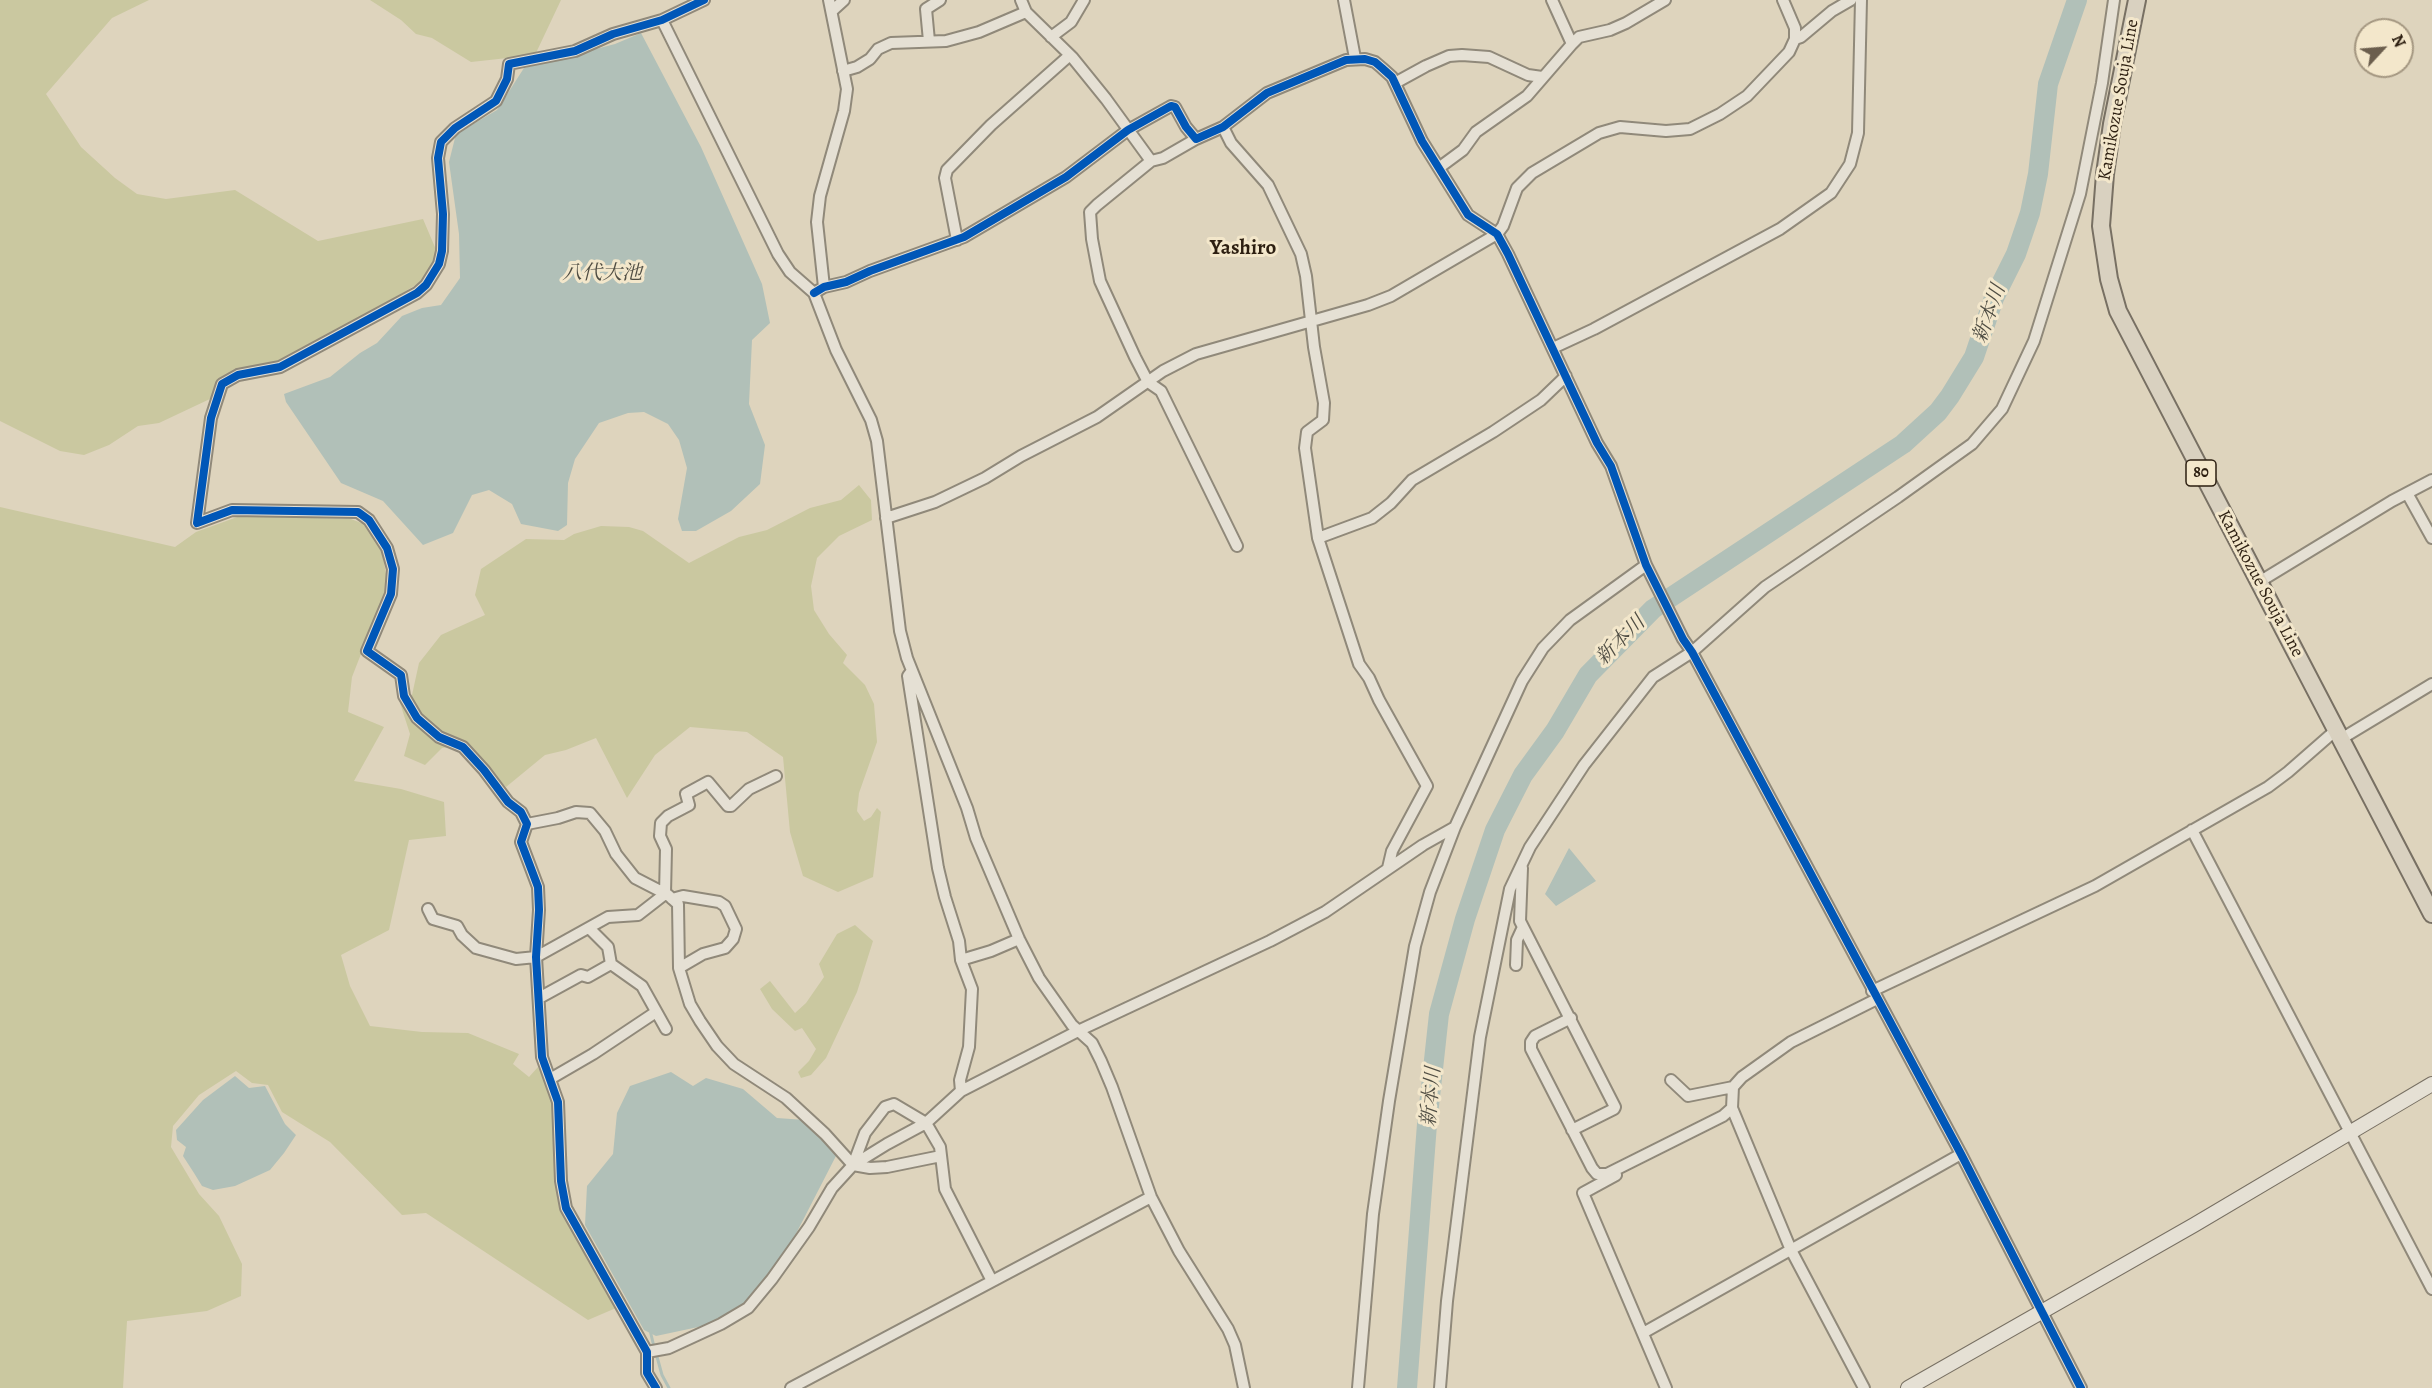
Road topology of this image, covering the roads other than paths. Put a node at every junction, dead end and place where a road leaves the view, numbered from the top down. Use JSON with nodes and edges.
{"nodes":[{"id":1,"x":704,"y":0,"type":"edge"},
{"id":2,"x":844,"y":0,"type":"edge"},
{"id":3,"x":940,"y":0,"type":"edge"},
{"id":4,"x":1020,"y":0,"type":"edge"},
{"id":5,"x":1084,"y":0,"type":"edge"},
{"id":6,"x":1344,"y":0,"type":"edge"},
{"id":7,"x":1552,"y":0,"type":"edge"},
{"id":8,"x":1665,"y":0,"type":"edge"},
{"id":9,"x":1782,"y":0,"type":"edge"},
{"id":10,"x":1851,"y":0,"type":"edge"},
{"id":11,"x":1861,"y":0,"type":"edge"},
{"id":12,"x":2114,"y":0,"type":"edge"},
{"id":13,"x":2137,"y":0,"type":"edge"},
{"id":14,"x":831,"y":5,"type":"edge"},
{"id":15,"x":1026,"y":12,"type":"junction"},
{"id":16,"x":662,"y":20,"type":"junction"},
{"id":17,"x":1052,"y":37,"type":"junction"},
{"id":18,"x":1795,"y":39,"type":"junction"},
{"id":19,"x":929,"y":41,"type":"junction"},
{"id":20,"x":1572,"y":44,"type":"junction"},
{"id":21,"x":1070,"y":55,"type":"junction"},
{"id":22,"x":1355,"y":58,"type":"junction"},
{"id":23,"x":843,"y":71,"type":"junction"},
{"id":24,"x":1542,"y":77,"type":"junction"},
{"id":25,"x":1395,"y":83,"type":"junction"},
{"id":26,"x":1223,"y":127,"type":"junction"},
{"id":27,"x":1128,"y":130,"type":"junction"},
{"id":28,"x":1196,"y":139,"type":"junction"},
{"id":29,"x":1151,"y":161,"type":"junction"},
{"id":30,"x":1440,"y":167,"type":"junction"},
{"id":31,"x":1497,"y":234,"type":"junction"},
{"id":32,"x":957,"y":240,"type":"junction"},
{"id":33,"x":825,"y":287,"type":"junction"},
{"id":34,"x":814,"y":293,"type":"junction"},
{"id":35,"x":1311,"y":320,"type":"junction"},
{"id":36,"x":1553,"y":348,"type":"junction"},
{"id":37,"x":1566,"y":376,"type":"junction"},
{"id":38,"x":1148,"y":382,"type":"junction"},
{"id":39,"x":2432,"y":480,"type":"edge"},
{"id":40,"x":2407,"y":493,"type":"junction"},
{"id":41,"x":886,"y":518,"type":"junction"},
{"id":42,"x":1318,"y":538,"type":"junction"},
{"id":43,"x":2432,"y":538,"type":"edge"},
{"id":44,"x":1237,"y":546,"type":"dead end"},
{"id":45,"x":1648,"y":569,"type":"junction"},
{"id":46,"x":2259,"y":582,"type":"junction"},
{"id":47,"x":1692,"y":652,"type":"junction"},
{"id":48,"x":912,"y":670,"type":"junction"},
{"id":49,"x":2432,"y":684,"type":"edge"},
{"id":50,"x":2338,"y":734,"type":"junction"},
{"id":51,"x":777,"y":776,"type":"dead end"},
{"id":52,"x":527,"y":824,"type":"junction"},
{"id":53,"x":1455,"y":827,"type":"junction"},
{"id":54,"x":2192,"y":830,"type":"junction"},
{"id":55,"x":1522,"y":864,"type":"junction"},
{"id":56,"x":1388,"y":868,"type":"junction"},
{"id":57,"x":669,"y":897,"type":"junction"},
{"id":58,"x":428,"y":909,"type":"dead end"},
{"id":59,"x":2432,"y":914,"type":"edge"},
{"id":60,"x":1523,"y":927,"type":"junction"},
{"id":61,"x":589,"y":928,"type":"junction"},
{"id":62,"x":1019,"y":939,"type":"junction"},
{"id":63,"x":536,"y":957,"type":"junction"},
{"id":64,"x":962,"y":960,"type":"junction"},
{"id":65,"x":611,"y":964,"type":"junction"},
{"id":66,"x":1516,"y":965,"type":"dead end"},
{"id":67,"x":679,"y":968,"type":"junction"},
{"id":68,"x":1875,"y":995,"type":"junction"},
{"id":69,"x":538,"y":998,"type":"junction"},
{"id":70,"x":656,"y":1012,"type":"junction"},
{"id":71,"x":1571,"y":1018,"type":"junction"},
{"id":72,"x":666,"y":1029,"type":"dead end"},
{"id":73,"x":1080,"y":1030,"type":"junction"},
{"id":74,"x":550,"y":1079,"type":"junction"},
{"id":75,"x":1671,"y":1080,"type":"dead end"},
{"id":76,"x":2432,"y":1084,"type":"edge"},
{"id":77,"x":1733,"y":1087,"type":"junction"},
{"id":78,"x":961,"y":1091,"type":"junction"},
{"id":79,"x":1732,"y":1108,"type":"junction"},
{"id":80,"x":926,"y":1124,"type":"junction"},
{"id":81,"x":1572,"y":1130,"type":"junction"},
{"id":82,"x":2351,"y":1132,"type":"junction"},
{"id":83,"x":1655,"y":1150,"type":"junction"},
{"id":84,"x":1961,"y":1154,"type":"junction"},
{"id":85,"x":941,"y":1156,"type":"junction"},
{"id":86,"x":853,"y":1165,"type":"junction"},
{"id":87,"x":1151,"y":1197,"type":"junction"},
{"id":88,"x":1791,"y":1250,"type":"junction"},
{"id":89,"x":992,"y":1281,"type":"junction"},
{"id":90,"x":2432,"y":1288,"type":"edge"},
{"id":91,"x":2043,"y":1312,"type":"junction"},
{"id":92,"x":1643,"y":1333,"type":"junction"},
{"id":93,"x":647,"y":1352,"type":"junction"},
{"id":94,"x":656,"y":1388,"type":"edge"},
{"id":95,"x":791,"y":1388,"type":"edge"},
{"id":96,"x":1244,"y":1388,"type":"edge"},
{"id":97,"x":1358,"y":1388,"type":"edge"},
{"id":98,"x":1440,"y":1388,"type":"edge"},
{"id":99,"x":1666,"y":1388,"type":"edge"},
{"id":100,"x":1864,"y":1388,"type":"edge"},
{"id":101,"x":1908,"y":1388,"type":"edge"},
{"id":102,"x":2081,"y":1388,"type":"edge"}],
"edges":[{"from":1,"to":16,"type":"street"},
{"from":2,"to":14,"type":"street"},
{"from":3,"to":19,"type":"street"},
{"from":4,"to":15,"type":"street"},
{"from":5,"to":17,"type":"street"},
{"from":6,"to":22,"type":"street"},
{"from":7,"to":20,"type":"street"},
{"from":8,"to":20,"type":"street"},
{"from":9,"to":18,"type":"street"},
{"from":10,"to":18,"type":"street"},
{"from":11,"to":36,"type":"street"},
{"from":12,"to":47,"type":"street"},
{"from":13,"to":46,"type":"main road","name":"Kamikozue Souja Line","number":"80"},
{"from":14,"to":23,"type":"street"},
{"from":15,"to":17,"type":"street"},
{"from":15,"to":19,"type":"street"},
{"from":16,"to":34,"type":"street"},
{"from":16,"to":52,"type":"street"},
{"from":17,"to":21,"type":"street"},
{"from":18,"to":31,"type":"street"},
{"from":19,"to":23,"type":"street"},
{"from":20,"to":24,"type":"street"},
{"from":21,"to":27,"type":"street"},
{"from":21,"to":32,"type":"street"},
{"from":22,"to":25,"type":"street"},
{"from":22,"to":26,"type":"street"},
{"from":23,"to":33,"type":"street"},
{"from":24,"to":25,"type":"street"},
{"from":24,"to":30,"type":"street"},
{"from":25,"to":30,"type":"street"},
{"from":26,"to":28,"type":"street"},
{"from":26,"to":35,"type":"street"},
{"from":27,"to":28,"type":"street"},
{"from":27,"to":29,"type":"street"},
{"from":27,"to":32,"type":"street"},
{"from":28,"to":29,"type":"street"},
{"from":29,"to":38,"type":"street"},
{"from":30,"to":31,"type":"street"},
{"from":31,"to":35,"type":"street"},
{"from":31,"to":36,"type":"street"},
{"from":32,"to":33,"type":"street"},
{"from":33,"to":34,"type":"street"},
{"from":34,"to":41,"type":"street"},
{"from":35,"to":38,"type":"street"},
{"from":35,"to":42,"type":"street"},
{"from":36,"to":37,"type":"street"},
{"from":37,"to":42,"type":"street"},
{"from":37,"to":45,"type":"street"},
{"from":38,"to":41,"type":"street"},
{"from":38,"to":44,"type":"street"},
{"from":39,"to":40,"type":"street"},
{"from":40,"to":43,"type":"street"},
{"from":40,"to":46,"type":"street"},
{"from":41,"to":48,"type":"street"},
{"from":42,"to":56,"type":"street"},
{"from":45,"to":47,"type":"street"},
{"from":45,"to":53,"type":"street"},
{"from":46,"to":50,"type":"main road","name":"Kamikozue Souja Line","number":"80"},
{"from":47,"to":55,"type":"street"},
{"from":47,"to":68,"type":"street"},
{"from":48,"to":62,"type":"street"},
{"from":48,"to":64,"type":"street"},
{"from":49,"to":50,"type":"street"},
{"from":50,"to":54,"type":"street"},
{"from":50,"to":59,"type":"main road","name":"Kamikozue Souja Line","number":"80"},
{"from":51,"to":57,"type":"street"},
{"from":52,"to":57,"type":"street"},
{"from":52,"to":63,"type":"street"},
{"from":53,"to":56,"type":"street"},
{"from":53,"to":97,"type":"street"},
{"from":54,"to":68,"type":"street"},
{"from":54,"to":82,"type":"street"},
{"from":55,"to":60,"type":"street"},
{"from":55,"to":98,"type":"street"},
{"from":56,"to":73,"type":"street"},
{"from":57,"to":61,"type":"street"},
{"from":57,"to":67,"type":"street"},
{"from":57,"to":67,"type":"street"},
{"from":58,"to":63,"type":"street"},
{"from":60,"to":66,"type":"street"},
{"from":60,"to":71,"type":"street"},
{"from":61,"to":63,"type":"street"},
{"from":61,"to":65,"type":"street"},
{"from":62,"to":64,"type":"street"},
{"from":62,"to":73,"type":"street"},
{"from":63,"to":69,"type":"street"},
{"from":64,"to":78,"type":"street"},
{"from":65,"to":69,"type":"street"},
{"from":65,"to":70,"type":"street"},
{"from":67,"to":86,"type":"street"},
{"from":68,"to":77,"type":"street"},
{"from":68,"to":84,"type":"street"},
{"from":69,"to":74,"type":"street"},
{"from":70,"to":72,"type":"street"},
{"from":70,"to":74,"type":"street"},
{"from":71,"to":81,"type":"street"},
{"from":71,"to":81,"type":"street"},
{"from":73,"to":78,"type":"street"},
{"from":73,"to":87,"type":"street"},
{"from":74,"to":93,"type":"street"},
{"from":75,"to":77,"type":"street"},
{"from":76,"to":82,"type":"street"},
{"from":77,"to":79,"type":"street"},
{"from":78,"to":80,"type":"street"},
{"from":79,"to":83,"type":"street"},
{"from":79,"to":88,"type":"street"},
{"from":80,"to":85,"type":"street"},
{"from":80,"to":86,"type":"street"},
{"from":80,"to":86,"type":"street"},
{"from":81,"to":83,"type":"street"},
{"from":82,"to":90,"type":"street"},
{"from":82,"to":91,"type":"street"},
{"from":83,"to":92,"type":"street"},
{"from":84,"to":88,"type":"street"},
{"from":84,"to":91,"type":"street"},
{"from":85,"to":86,"type":"street"},
{"from":85,"to":89,"type":"street"},
{"from":86,"to":93,"type":"street"},
{"from":87,"to":89,"type":"street"},
{"from":87,"to":96,"type":"street"},
{"from":88,"to":92,"type":"street"},
{"from":88,"to":100,"type":"street"},
{"from":89,"to":95,"type":"street"},
{"from":91,"to":101,"type":"street"},
{"from":91,"to":102,"type":"street"},
{"from":92,"to":99,"type":"street"},
{"from":93,"to":94,"type":"street"}]}
